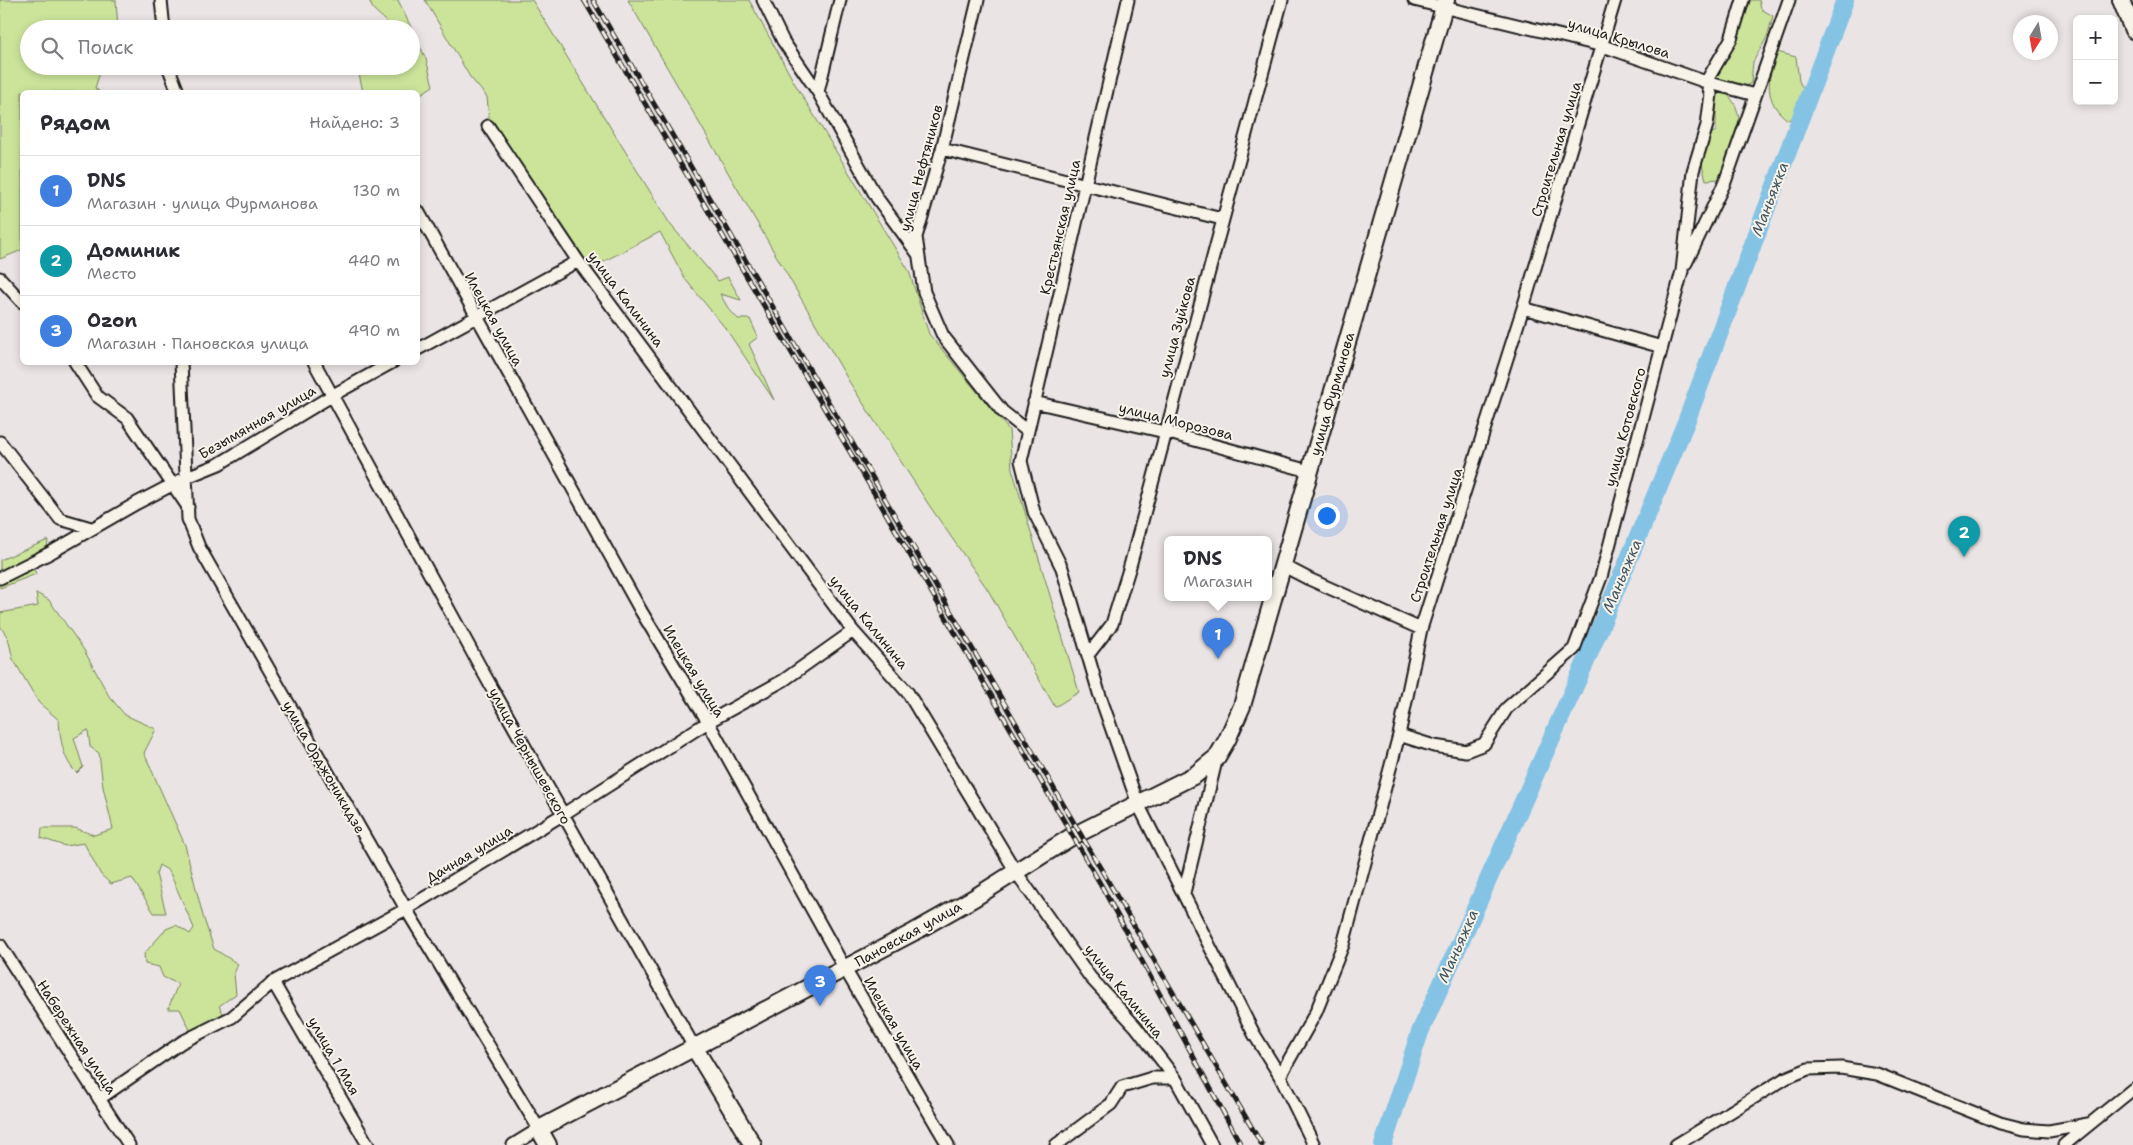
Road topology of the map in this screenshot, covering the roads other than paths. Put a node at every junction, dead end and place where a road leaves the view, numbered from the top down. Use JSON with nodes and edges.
{"nodes":[{"id":1,"x":161,"y":0,"type":"edge"},
{"id":2,"x":763,"y":0,"type":"edge"},
{"id":3,"x":840,"y":0,"type":"edge"},
{"id":4,"x":978,"y":0,"type":"edge"},
{"id":5,"x":1128,"y":0,"type":"edge"},
{"id":6,"x":1282,"y":0,"type":"edge"},
{"id":7,"x":1414,"y":0,"type":"edge"},
{"id":8,"x":1615,"y":0,"type":"edge"},
{"id":9,"x":1743,"y":0,"type":"edge"},
{"id":10,"x":1789,"y":0,"type":"edge"},
{"id":11,"x":2120,"y":0,"type":"edge"},
{"id":12,"x":1445,"y":4,"type":"edge"},
{"id":13,"x":163,"y":20,"type":"edge"},
{"id":14,"x":2133,"y":30,"type":"edge"},
{"id":15,"x":1603,"y":46,"type":"junction"},
{"id":16,"x":167,"y":75,"type":"edge"},
{"id":17,"x":171,"y":75,"type":"edge"},
{"id":18,"x":1706,"y":82,"type":"junction"},
{"id":19,"x":168,"y":90,"type":"edge"},
{"id":20,"x":177,"y":90,"type":"edge"},
{"id":21,"x":818,"y":92,"type":"junction"},
{"id":22,"x":1755,"y":95,"type":"junction"},
{"id":23,"x":488,"y":126,"type":"dead end"},
{"id":24,"x":942,"y":149,"type":"junction"},
{"id":25,"x":1086,"y":185,"type":"junction"},
{"id":26,"x":420,"y":215,"type":"edge"},
{"id":27,"x":1222,"y":219,"type":"junction"},
{"id":28,"x":921,"y":258,"type":"junction"},
{"id":29,"x":578,"y":261,"type":"junction"},
{"id":30,"x":1682,"y":271,"type":"junction"},
{"id":31,"x":0,"y":278,"type":"edge"},
{"id":32,"x":20,"y":300,"type":"edge"},
{"id":33,"x":1523,"y":308,"type":"junction"},
{"id":34,"x":476,"y":318,"type":"junction"},
{"id":35,"x":1662,"y":347,"type":"junction"},
{"id":36,"x":420,"y":348,"type":"edge"},
{"id":37,"x":77,"y":365,"type":"edge"},
{"id":38,"x":181,"y":365,"type":"edge"},
{"id":39,"x":316,"y":365,"type":"edge"},
{"id":40,"x":388,"y":365,"type":"edge"},
{"id":41,"x":333,"y":395,"type":"junction"},
{"id":42,"x":1034,"y":402,"type":"junction"},
{"id":43,"x":1026,"y":431,"type":"junction"},
{"id":44,"x":1165,"y":432,"type":"junction"},
{"id":45,"x":0,"y":442,"type":"edge"},
{"id":46,"x":1309,"y":471,"type":"junction"},
{"id":47,"x":187,"y":477,"type":"junction"},
{"id":48,"x":174,"y":485,"type":"junction"},
{"id":49,"x":188,"y":507,"type":"junction"},
{"id":50,"x":91,"y":528,"type":"junction"},
{"id":51,"x":1282,"y":565,"type":"junction"},
{"id":52,"x":0,"y":578,"type":"edge"},
{"id":53,"x":1272,"y":600,"type":"edge"},
{"id":54,"x":1272,"y":601,"type":"edge"},
{"id":55,"x":1421,"y":629,"type":"junction"},
{"id":56,"x":853,"y":631,"type":"junction"},
{"id":57,"x":1088,"y":655,"type":"junction"},
{"id":58,"x":708,"y":722,"type":"junction"},
{"id":59,"x":1400,"y":734,"type":"junction"},
{"id":60,"x":1217,"y":757,"type":"junction"},
{"id":61,"x":1195,"y":775,"type":"joint"},
{"id":62,"x":1138,"y":804,"type":"junction"},
{"id":63,"x":562,"y":815,"type":"junction"},
{"id":64,"x":1016,"y":872,"type":"junction"},
{"id":65,"x":1184,"y":893,"type":"junction"},
{"id":66,"x":406,"y":910,"type":"junction"},
{"id":67,"x":0,"y":945,"type":"edge"},
{"id":68,"x":845,"y":969,"type":"junction"},
{"id":69,"x":273,"y":982,"type":"junction"},
{"id":70,"x":694,"y":1047,"type":"junction"},
{"id":71,"x":1280,"y":1076,"type":"junction"},
{"id":72,"x":1174,"y":1078,"type":"junction"},
{"id":73,"x":2133,"y":1089,"type":"edge"},
{"id":74,"x":99,"y":1099,"type":"junction"},
{"id":75,"x":2088,"y":1124,"type":"junction"},
{"id":76,"x":539,"y":1129,"type":"junction"},
{"id":77,"x":129,"y":1145,"type":"edge"},
{"id":78,"x":368,"y":1145,"type":"edge"},
{"id":79,"x":513,"y":1145,"type":"edge"},
{"id":80,"x":548,"y":1145,"type":"edge"},
{"id":81,"x":753,"y":1145,"type":"edge"},
{"id":82,"x":948,"y":1145,"type":"edge"},
{"id":83,"x":1056,"y":1145,"type":"edge"},
{"id":84,"x":1212,"y":1145,"type":"edge"},
{"id":85,"x":1314,"y":1145,"type":"edge"},
{"id":86,"x":1676,"y":1145,"type":"edge"},
{"id":87,"x":2064,"y":1145,"type":"edge"}],
"edges":[{"from":1,"to":13,"type":"street"},
{"from":2,"to":21,"type":"street"},
{"from":3,"to":21,"type":"street"},
{"from":4,"to":24,"type":"street","name":"улица Нефтяников"},
{"from":5,"to":25,"type":"street","name":"Крестьянская улица"},
{"from":6,"to":27,"type":"street","name":"улица Зуйкова"},
{"from":7,"to":12,"type":"street","name":"улица Крылова"},
{"from":8,"to":15,"type":"street","name":"Строительная улица"},
{"from":9,"to":18,"type":"street"},
{"from":10,"to":22,"type":"street"},
{"from":11,"to":14,"type":"main road"},
{"from":12,"to":15,"type":"street","name":"улица Крылова"},
{"from":12,"to":46,"type":"main road","name":"улица Фурманова"},
{"from":15,"to":18,"type":"street","name":"улица Крылова"},
{"from":15,"to":33,"type":"street","name":"Строительная улица"},
{"from":16,"to":19,"type":"street"},
{"from":17,"to":20,"type":"street"},
{"from":18,"to":22,"type":"street","name":"улица Крылова"},
{"from":18,"to":30,"type":"street","name":"улица Котовского"},
{"from":21,"to":28,"type":"street"},
{"from":22,"to":30,"type":"street"},
{"from":23,"to":29,"type":"street","name":"улица Калинина"},
{"from":24,"to":25,"type":"street"},
{"from":24,"to":28,"type":"street","name":"улица Нефтяников"},
{"from":25,"to":27,"type":"street"},
{"from":25,"to":42,"type":"street","name":"Крестьянская улица"},
{"from":26,"to":34,"type":"street","name":"Илецкая улица"},
{"from":27,"to":44,"type":"street","name":"улица Зуйкова"},
{"from":28,"to":43,"type":"street","name":"улица Нефтяников"},
{"from":29,"to":34,"type":"street"},
{"from":29,"to":56,"type":"street","name":"улица Калинина"},
{"from":30,"to":35,"type":"street","name":"улица Котовского"},
{"from":31,"to":32,"type":"street"},
{"from":33,"to":35,"type":"street"},
{"from":33,"to":55,"type":"street","name":"Строительная улица"},
{"from":34,"to":36,"type":"street"},
{"from":34,"to":58,"type":"street","name":"Илецкая улица"},
{"from":35,"to":59,"type":"street","name":"улица Котовского"},
{"from":37,"to":48,"type":"street"},
{"from":38,"to":47,"type":"street","name":"улица Орджоникидзе"},
{"from":39,"to":41,"type":"street","name":"улица Чернышевского"},
{"from":40,"to":41,"type":"street","name":"Безымянная улица"},
{"from":41,"to":47,"type":"street","name":"Безымянная улица"},
{"from":41,"to":63,"type":"street","name":"улица Чернышевского"},
{"from":42,"to":43,"type":"street","name":"Крестьянская улица"},
{"from":42,"to":44,"type":"street","name":"улица Морозова"},
{"from":43,"to":57,"type":"street","name":"Крестьянская улица"},
{"from":44,"to":46,"type":"street","name":"улица Морозова"},
{"from":44,"to":57,"type":"street","name":"улица Зуйкова"},
{"from":45,"to":50,"type":"street"},
{"from":46,"to":51,"type":"main road","name":"улица Фурманова"},
{"from":47,"to":48,"type":"street","name":"Безымянная улица"},
{"from":47,"to":49,"type":"street","name":"улица Орджоникидзе"},
{"from":48,"to":49,"type":"street"},
{"from":48,"to":50,"type":"street","name":"Безымянная улица"},
{"from":49,"to":66,"type":"street","name":"улица Орджоникидзе"},
{"from":50,"to":52,"type":"street","name":"Безымянная улица"},
{"from":51,"to":53,"type":"main road","name":"улица Фурманова"},
{"from":51,"to":55,"type":"street"},
{"from":54,"to":60,"type":"main road","name":"улица Фурманова"},
{"from":55,"to":59,"type":"street","name":"Строительная улица"},
{"from":56,"to":58,"type":"street","name":"Дачная улица"},
{"from":56,"to":64,"type":"street","name":"улица Калинина"},
{"from":57,"to":62,"type":"street"},
{"from":58,"to":63,"type":"street","name":"Дачная улица"},
{"from":58,"to":68,"type":"street","name":"Илецкая улица"},
{"from":59,"to":71,"type":"street","name":"Строительная улица"},
{"from":60,"to":61,"type":"main road","name":"улица Фурманова"},
{"from":60,"to":65,"type":"street"},
{"from":61,"to":62,"type":"main road","name":"Пановская улица"},
{"from":62,"to":64,"type":"main road","name":"Пановская улица"},
{"from":62,"to":65,"type":"street"},
{"from":63,"to":66,"type":"street","name":"Дачная улица"},
{"from":63,"to":70,"type":"street","name":"улица Чернышевского"},
{"from":64,"to":68,"type":"main road","name":"Пановская улица"},
{"from":64,"to":72,"type":"street","name":"улица Калинина"},
{"from":65,"to":71,"type":"street"},
{"from":66,"to":69,"type":"street","name":"Дачная улица"},
{"from":66,"to":76,"type":"street","name":"улица Орджоникидзе"},
{"from":67,"to":74,"type":"street","name":"Набережная улица"},
{"from":68,"to":70,"type":"main road","name":"Пановская улица"},
{"from":68,"to":82,"type":"street","name":"Илецкая улица"},
{"from":69,"to":74,"type":"street","name":"Дачная улица"},
{"from":69,"to":78,"type":"street","name":"улица 1 Мая"},
{"from":70,"to":76,"type":"main road","name":"Пановская улица"},
{"from":70,"to":81,"type":"main road","name":"улица Чернышевского"},
{"from":71,"to":85,"type":"street"},
{"from":72,"to":83,"type":"street"},
{"from":72,"to":84,"type":"street","name":"улица Калинина"},
{"from":73,"to":75,"type":"street"},
{"from":74,"to":77,"type":"street","name":"Набережная улица"},
{"from":75,"to":86,"type":"street"},
{"from":75,"to":87,"type":"street"},
{"from":76,"to":79,"type":"street"},
{"from":76,"to":80,"type":"main road","name":"улица Орджоникидзе"}]}
